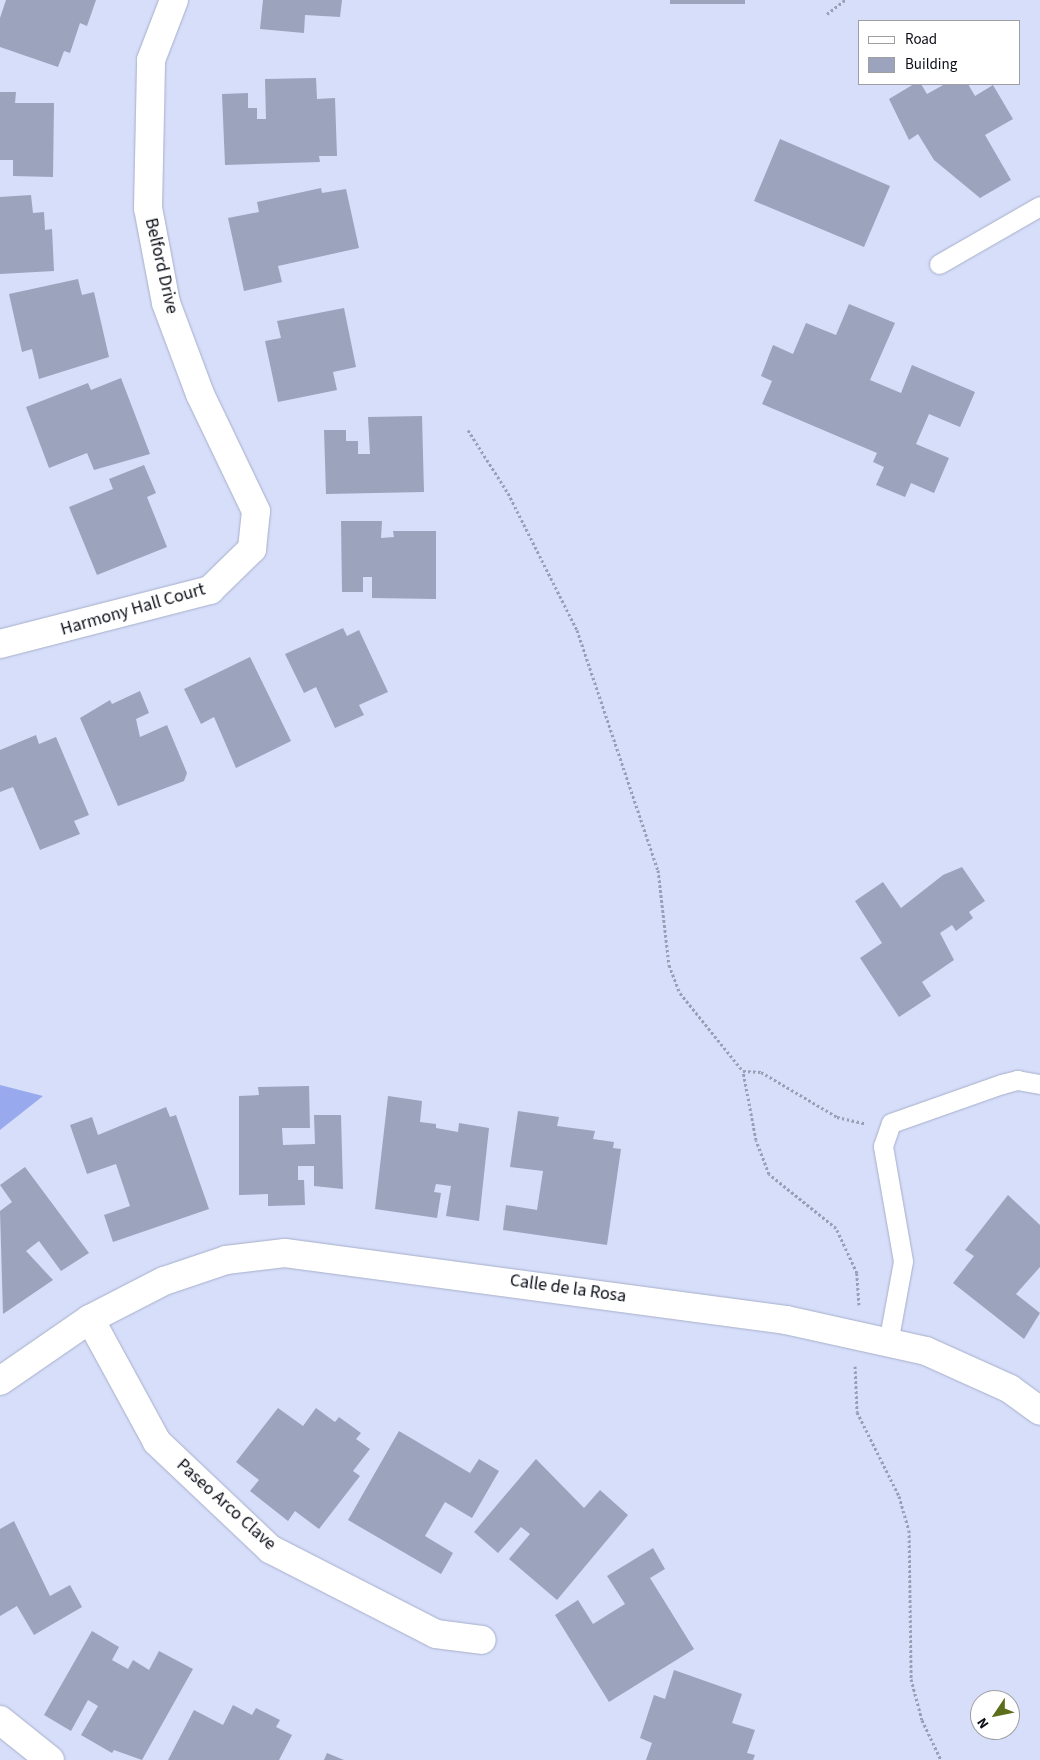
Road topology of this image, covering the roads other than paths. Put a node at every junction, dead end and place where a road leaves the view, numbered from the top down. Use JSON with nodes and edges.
{"nodes":[{"id":1,"x":174,"y":0,"type":"edge"},
{"id":2,"x":1040,"y":206,"type":"edge"},
{"id":3,"x":939,"y":264,"type":"dead end"},
{"id":4,"x":252,"y":549,"type":"joint"},
{"id":5,"x":0,"y":644,"type":"edge"},
{"id":6,"x":1040,"y":1084,"type":"edge"},
{"id":7,"x":90,"y":1319,"type":"junction"},
{"id":8,"x":888,"y":1343,"type":"junction"},
{"id":9,"x":0,"y":1381,"type":"edge"},
{"id":10,"x":1040,"y":1411,"type":"edge"},
{"id":11,"x":482,"y":1640,"type":"dead end"},
{"id":12,"x":0,"y":1720,"type":"edge"},
{"id":13,"x":50,"y":1760,"type":"edge"}],
"edges":[{"from":1,"to":4,"type":"street","name":"Belford Drive"},
{"from":2,"to":3,"type":"lane"},
{"from":4,"to":5,"type":"street","name":"Harmony Hall Court"},
{"from":6,"to":8,"type":"lane"},
{"from":7,"to":8,"type":"street","name":"Calle de la Rosa"},
{"from":7,"to":9,"type":"street","name":"Calle de la Rosa"},
{"from":7,"to":11,"type":"street","name":"Paseo Arco Clave"},
{"from":8,"to":10,"type":"street","name":"Calle de la Rosa"},
{"from":12,"to":13,"type":"street"}]}
